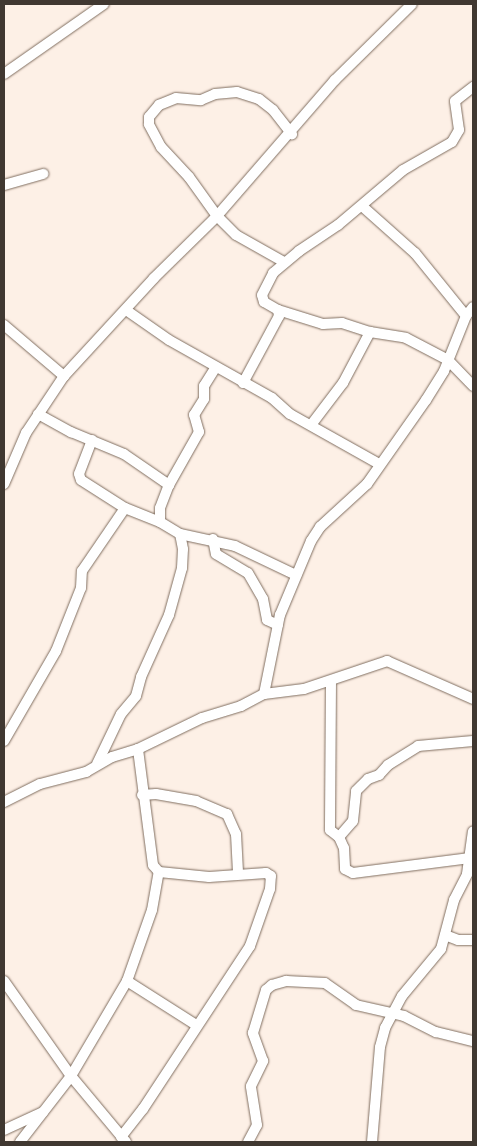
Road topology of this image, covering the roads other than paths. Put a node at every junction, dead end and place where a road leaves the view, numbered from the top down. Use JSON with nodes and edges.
{"nodes":[{"id":1,"x":104,"y":4,"type":"edge"},
{"id":2,"x":412,"y":4,"type":"edge"},
{"id":3,"x":4,"y":74,"type":"edge"},
{"id":4,"x":473,"y":86,"type":"edge"},
{"id":5,"x":292,"y":134,"type":"junction"},
{"id":6,"x":43,"y":174,"type":"dead end"},
{"id":7,"x":4,"y":185,"type":"edge"},
{"id":8,"x":362,"y":206,"type":"junction"},
{"id":9,"x":217,"y":216,"type":"junction"},
{"id":10,"x":284,"y":262,"type":"junction"},
{"id":11,"x":473,"y":307,"type":"edge"},
{"id":12,"x":126,"y":310,"type":"junction"},
{"id":13,"x":278,"y":310,"type":"junction"},
{"id":14,"x":466,"y":316,"type":"junction"},
{"id":15,"x":4,"y":325,"type":"edge"},
{"id":16,"x":370,"y":332,"type":"junction"},
{"id":17,"x":448,"y":360,"type":"junction"},
{"id":18,"x":216,"y":367,"type":"junction"},
{"id":19,"x":64,"y":376,"type":"junction"},
{"id":20,"x":243,"y":383,"type":"junction"},
{"id":21,"x":473,"y":384,"type":"edge"},
{"id":22,"x":38,"y":414,"type":"junction"},
{"id":23,"x":311,"y":425,"type":"junction"},
{"id":24,"x":92,"y":440,"type":"junction"},
{"id":25,"x":379,"y":464,"type":"junction"},
{"id":26,"x":4,"y":484,"type":"edge"},
{"id":27,"x":169,"y":485,"type":"junction"},
{"id":28,"x":125,"y":508,"type":"junction"},
{"id":29,"x":160,"y":522,"type":"junction"},
{"id":30,"x":180,"y":534,"type":"junction"},
{"id":31,"x":213,"y":539,"type":"junction"},
{"id":32,"x":296,"y":574,"type":"junction"},
{"id":33,"x":278,"y":625,"type":"junction"},
{"id":34,"x":331,"y":681,"type":"junction"},
{"id":35,"x":264,"y":694,"type":"junction"},
{"id":36,"x":473,"y":698,"type":"edge"},
{"id":37,"x":4,"y":741,"type":"edge"},
{"id":38,"x":473,"y":741,"type":"edge"},
{"id":39,"x":138,"y":749,"type":"junction"},
{"id":40,"x":97,"y":764,"type":"junction"},
{"id":41,"x":142,"y":795,"type":"junction"},
{"id":42,"x":4,"y":802,"type":"edge"},
{"id":43,"x":473,"y":831,"type":"edge"},
{"id":44,"x":340,"y":837,"type":"junction"},
{"id":45,"x":470,"y":858,"type":"junction"},
{"id":46,"x":159,"y":872,"type":"junction"},
{"id":47,"x":238,"y":873,"type":"junction"},
{"id":48,"x":470,"y":873,"type":"edge"},
{"id":49,"x":445,"y":935,"type":"junction"},
{"id":50,"x":473,"y":940,"type":"edge"},
{"id":51,"x":4,"y":981,"type":"edge"},
{"id":52,"x":127,"y":981,"type":"junction"},
{"id":53,"x":392,"y":1013,"type":"junction"},
{"id":54,"x":196,"y":1024,"type":"junction"},
{"id":55,"x":473,"y":1041,"type":"edge"},
{"id":56,"x":71,"y":1076,"type":"junction"},
{"id":57,"x":44,"y":1112,"type":"junction"},
{"id":58,"x":4,"y":1130,"type":"edge"},
{"id":59,"x":123,"y":1140,"type":"edge"},
{"id":60,"x":20,"y":1142,"type":"edge"},
{"id":61,"x":248,"y":1142,"type":"edge"},
{"id":62,"x":372,"y":1142,"type":"edge"}],
"edges":[{"from":1,"to":3,"type":"street"},
{"from":2,"to":5,"type":"street"},
{"from":4,"to":8,"type":"street"},
{"from":5,"to":9,"type":"street"},
{"from":5,"to":9,"type":"street"},
{"from":6,"to":7,"type":"street"},
{"from":8,"to":10,"type":"street"},
{"from":8,"to":14,"type":"street"},
{"from":9,"to":10,"type":"street"},
{"from":9,"to":12,"type":"street"},
{"from":10,"to":13,"type":"street"},
{"from":11,"to":14,"type":"street"},
{"from":12,"to":18,"type":"street"},
{"from":12,"to":19,"type":"street"},
{"from":13,"to":16,"type":"street"},
{"from":13,"to":20,"type":"street"},
{"from":14,"to":17,"type":"street"},
{"from":15,"to":19,"type":"street"},
{"from":16,"to":17,"type":"street"},
{"from":16,"to":23,"type":"street"},
{"from":17,"to":21,"type":"street"},
{"from":17,"to":25,"type":"street"},
{"from":18,"to":20,"type":"street"},
{"from":18,"to":27,"type":"street"},
{"from":19,"to":22,"type":"street"},
{"from":20,"to":23,"type":"street"},
{"from":22,"to":24,"type":"street"},
{"from":22,"to":26,"type":"street"},
{"from":23,"to":25,"type":"street"},
{"from":24,"to":27,"type":"street"},
{"from":24,"to":28,"type":"street"},
{"from":25,"to":32,"type":"street"},
{"from":27,"to":29,"type":"street"},
{"from":28,"to":29,"type":"street"},
{"from":28,"to":37,"type":"street"},
{"from":29,"to":30,"type":"street"},
{"from":30,"to":31,"type":"street"},
{"from":30,"to":40,"type":"street"},
{"from":31,"to":32,"type":"street"},
{"from":31,"to":33,"type":"street"},
{"from":32,"to":33,"type":"street"},
{"from":33,"to":35,"type":"street"},
{"from":34,"to":35,"type":"street"},
{"from":34,"to":36,"type":"street"},
{"from":34,"to":44,"type":"street"},
{"from":35,"to":39,"type":"street"},
{"from":38,"to":44,"type":"street"},
{"from":39,"to":40,"type":"street"},
{"from":39,"to":41,"type":"street"},
{"from":40,"to":42,"type":"street"},
{"from":41,"to":46,"type":"street"},
{"from":41,"to":47,"type":"street"},
{"from":43,"to":45,"type":"street"},
{"from":44,"to":45,"type":"street"},
{"from":45,"to":48,"type":"street"},
{"from":46,"to":47,"type":"street"},
{"from":46,"to":52,"type":"street"},
{"from":47,"to":54,"type":"street"},
{"from":48,"to":49,"type":"street"},
{"from":49,"to":50,"type":"street"},
{"from":49,"to":53,"type":"street"},
{"from":51,"to":56,"type":"street"},
{"from":52,"to":54,"type":"street"},
{"from":52,"to":56,"type":"street"},
{"from":53,"to":55,"type":"street"},
{"from":53,"to":61,"type":"street"},
{"from":53,"to":62,"type":"street"},
{"from":54,"to":59,"type":"street"},
{"from":56,"to":57,"type":"street"},
{"from":56,"to":59,"type":"street"},
{"from":57,"to":58,"type":"street"},
{"from":57,"to":60,"type":"street"}]}
